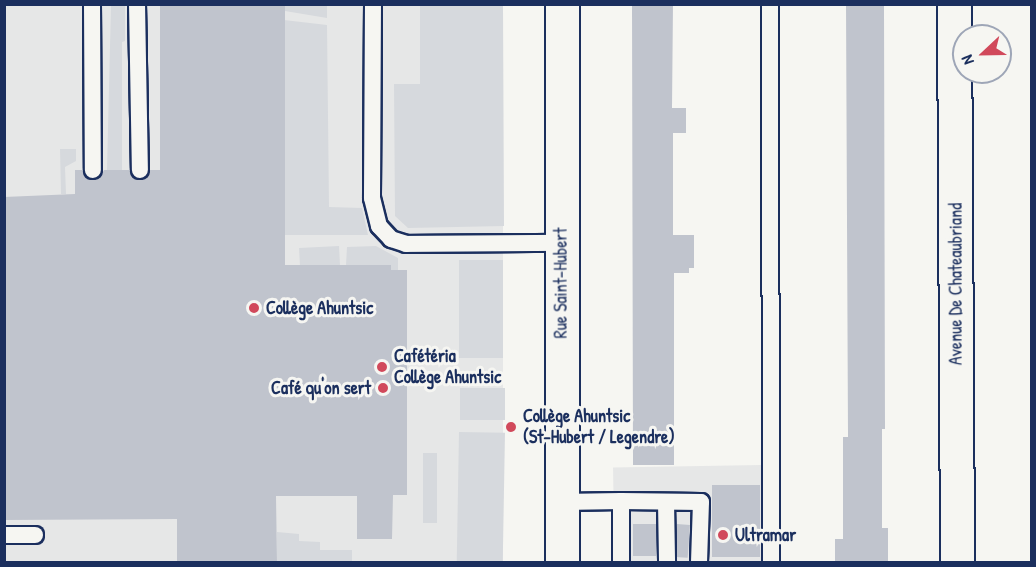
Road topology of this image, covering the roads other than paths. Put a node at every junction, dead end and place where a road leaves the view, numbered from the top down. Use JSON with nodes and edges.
{"nodes":[{"id":1,"x":92,"y":4,"type":"edge"},
{"id":2,"x":137,"y":4,"type":"edge"},
{"id":3,"x":373,"y":4,"type":"edge"},
{"id":4,"x":562,"y":4,"type":"edge"},
{"id":5,"x":770,"y":4,"type":"edge"},
{"id":6,"x":954,"y":4,"type":"edge"},
{"id":7,"x":93,"y":170,"type":"dead end"},
{"id":8,"x":140,"y":170,"type":"dead end"},
{"id":9,"x":561,"y":243,"type":"junction"},
{"id":10,"x":621,"y":501,"type":"junction"},
{"id":11,"x":562,"y":502,"type":"junction"},
{"id":12,"x":666,"y":502,"type":"junction"},
{"id":13,"x":4,"y":535,"type":"edge"},
{"id":14,"x":35,"y":535,"type":"dead end"},
{"id":15,"x":562,"y":562,"type":"edge"},
{"id":16,"x":621,"y":562,"type":"edge"},
{"id":17,"x":668,"y":562,"type":"edge"},
{"id":18,"x":699,"y":562,"type":"edge"},
{"id":19,"x":771,"y":562,"type":"edge"},
{"id":20,"x":957,"y":562,"type":"edge"}],
"edges":[{"from":1,"to":7,"type":"lane"},
{"from":2,"to":8,"type":"lane"},
{"from":3,"to":9,"type":"lane"},
{"from":4,"to":9,"type":"main road","name":"Rue Saint-Hubert"},
{"from":5,"to":19,"type":"lane"},
{"from":6,"to":20,"type":"main road","name":"Avenue De Chateaubriand"},
{"from":9,"to":11,"type":"main road","name":"Rue Saint-Hubert"},
{"from":10,"to":11,"type":"lane"},
{"from":10,"to":12,"type":"lane"},
{"from":10,"to":16,"type":"lane"},
{"from":11,"to":15,"type":"main road","name":"Rue Saint-Hubert"},
{"from":12,"to":17,"type":"lane"},
{"from":12,"to":18,"type":"lane"},
{"from":13,"to":14,"type":"lane"}]}
